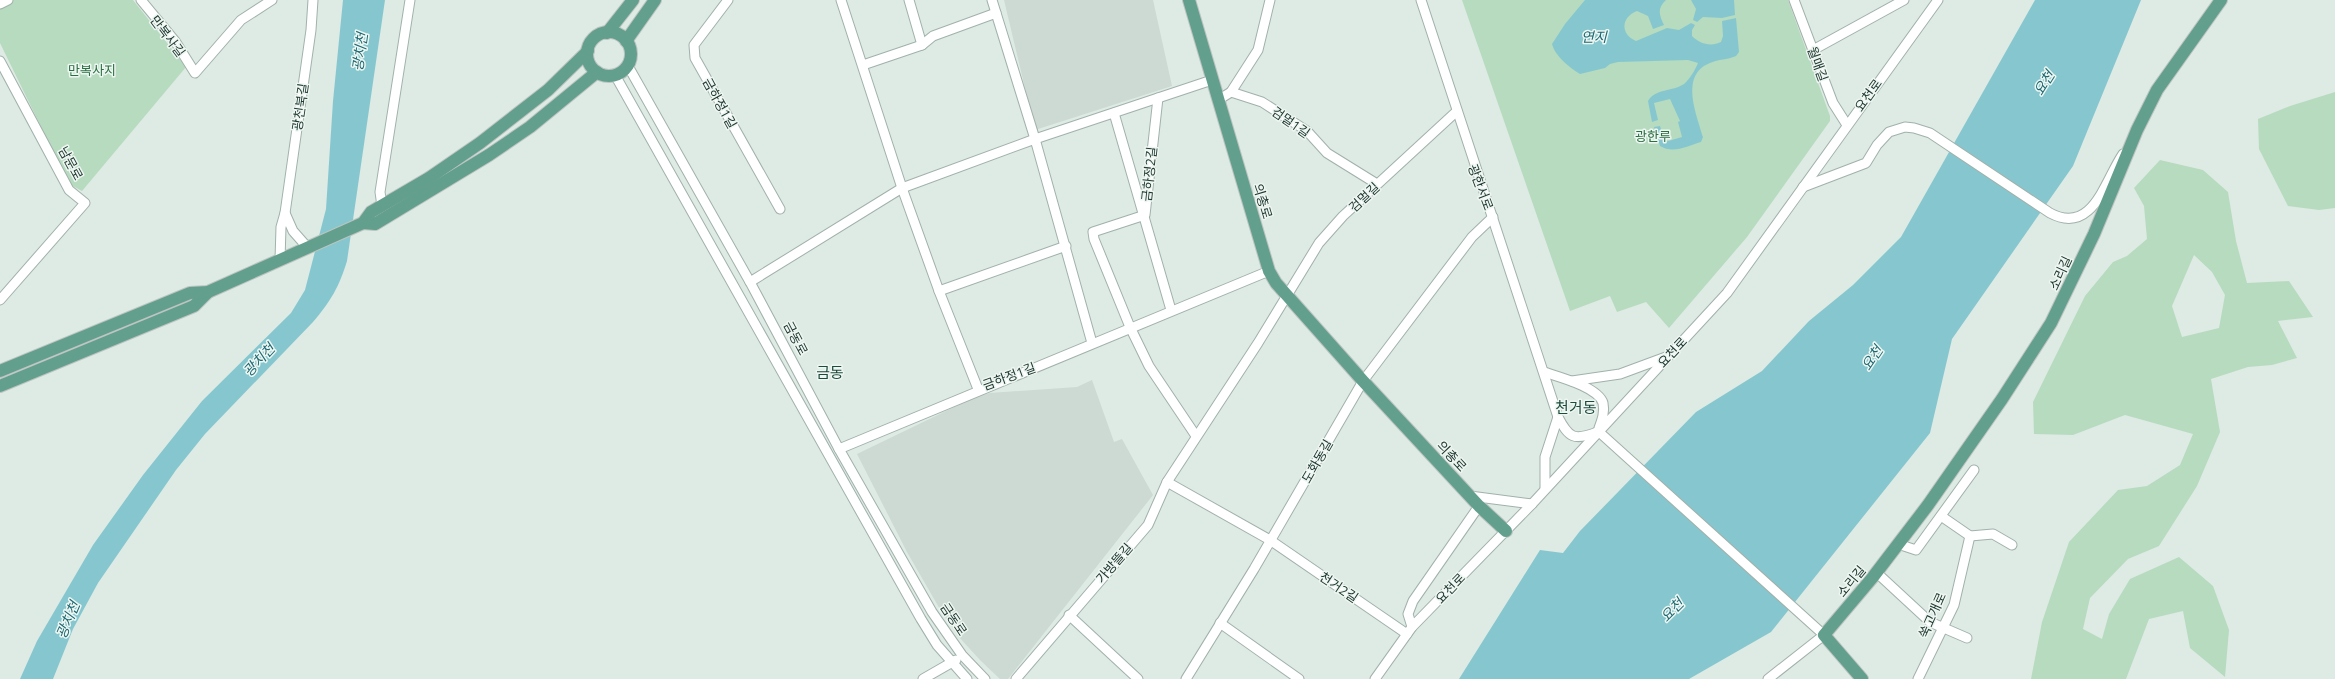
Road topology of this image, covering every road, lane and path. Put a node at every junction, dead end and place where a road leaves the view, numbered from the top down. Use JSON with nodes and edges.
{"nodes":[{"id":1,"x":8,"y":0,"type":"edge"},
{"id":2,"x":141,"y":0,"type":"edge"},
{"id":3,"x":272,"y":0,"type":"edge"},
{"id":4,"x":313,"y":0,"type":"edge"},
{"id":5,"x":410,"y":0,"type":"edge"},
{"id":6,"x":633,"y":0,"type":"edge"},
{"id":7,"x":655,"y":0,"type":"edge"},
{"id":8,"x":728,"y":0,"type":"edge"},
{"id":9,"x":841,"y":0,"type":"edge"},
{"id":10,"x":909,"y":0,"type":"edge"},
{"id":11,"x":992,"y":0,"type":"edge"},
{"id":12,"x":1189,"y":0,"type":"edge"},
{"id":13,"x":1270,"y":0,"type":"edge"},
{"id":14,"x":1421,"y":0,"type":"edge"},
{"id":15,"x":1794,"y":0,"type":"edge"},
{"id":16,"x":1904,"y":0,"type":"edge"},
{"id":17,"x":1938,"y":0,"type":"edge"},
{"id":18,"x":2221,"y":0,"type":"edge"},
{"id":19,"x":0,"y":4,"type":"edge"},
{"id":20,"x":996,"y":13,"type":"junction"},
{"id":21,"x":607,"y":33,"type":"junction"},
{"id":22,"x":626,"y":41,"type":"junction"},
{"id":23,"x":922,"y":45,"type":"junction"},
{"id":24,"x":1813,"y":50,"type":"junction"},
{"id":25,"x":588,"y":51,"type":"junction"},
{"id":26,"x":0,"y":61,"type":"edge"},
{"id":27,"x":863,"y":64,"type":"junction"},
{"id":28,"x":628,"y":66,"type":"junction"},
{"id":29,"x":597,"y":72,"type":"junction"},
{"id":30,"x":615,"y":75,"type":"junction"},
{"id":31,"x":1212,"y":80,"type":"junction"},
{"id":32,"x":1231,"y":92,"type":"junction"},
{"id":33,"x":1158,"y":98,"type":"junction"},
{"id":34,"x":1218,"y":100,"type":"junction"},
{"id":35,"x":1457,"y":111,"type":"junction"},
{"id":36,"x":1114,"y":113,"type":"junction"},
{"id":37,"x":1846,"y":125,"type":"junction"},
{"id":38,"x":2135,"y":135,"type":"junction"},
{"id":39,"x":1034,"y":139,"type":"junction"},
{"id":40,"x":480,"y":143,"type":"junction"},
{"id":41,"x":489,"y":155,"type":"junction"},
{"id":42,"x":1377,"y":184,"type":"junction"},
{"id":43,"x":902,"y":188,"type":"junction"},
{"id":44,"x":1803,"y":188,"type":"junction"},
{"id":45,"x":382,"y":206,"type":"junction"},
{"id":46,"x":780,"y":209,"type":"dead end"},
{"id":47,"x":285,"y":213,"type":"junction"},
{"id":48,"x":1145,"y":215,"type":"junction"},
{"id":49,"x":1493,"y":217,"type":"junction"},
{"id":50,"x":363,"y":223,"type":"junction"},
{"id":51,"x":1066,"y":246,"type":"junction"},
{"id":52,"x":310,"y":247,"type":"junction"},
{"id":53,"x":280,"y":260,"type":"junction"},
{"id":54,"x":1269,"y":271,"type":"junction"},
{"id":55,"x":750,"y":282,"type":"junction"},
{"id":56,"x":939,"y":291,"type":"junction"},
{"id":57,"x":208,"y":292,"type":"junction"},
{"id":58,"x":1286,"y":296,"type":"junction"},
{"id":59,"x":0,"y":300,"type":"edge"},
{"id":60,"x":1171,"y":310,"type":"junction"},
{"id":61,"x":1130,"y":327,"type":"junction"},
{"id":62,"x":1092,"y":343,"type":"junction"},
{"id":63,"x":1667,"y":357,"type":"junction"},
{"id":64,"x":0,"y":371,"type":"edge"},
{"id":65,"x":1544,"y":372,"type":"junction"},
{"id":66,"x":1364,"y":381,"type":"junction"},
{"id":67,"x":1572,"y":381,"type":"junction"},
{"id":68,"x":0,"y":386,"type":"edge"},
{"id":69,"x":978,"y":389,"type":"junction"},
{"id":70,"x":1558,"y":417,"type":"junction"},
{"id":71,"x":1598,"y":431,"type":"junction"},
{"id":72,"x":1196,"y":436,"type":"junction"},
{"id":73,"x":839,"y":449,"type":"junction"},
{"id":74,"x":1974,"y":470,"type":"dead end"},
{"id":75,"x":1167,"y":482,"type":"junction"},
{"id":76,"x":1545,"y":489,"type":"junction"},
{"id":77,"x":1470,"y":496,"type":"junction"},
{"id":78,"x":1532,"y":504,"type":"junction"},
{"id":79,"x":1479,"y":506,"type":"junction"},
{"id":80,"x":1941,"y":516,"type":"junction"},
{"id":81,"x":1506,"y":531,"type":"junction"},
{"id":82,"x":1970,"y":536,"type":"junction"},
{"id":83,"x":1270,"y":540,"type":"junction"},
{"id":84,"x":1898,"y":544,"type":"junction"},
{"id":85,"x":2012,"y":545,"type":"dead end"},
{"id":86,"x":1876,"y":573,"type":"junction"},
{"id":87,"x":1069,"y":615,"type":"junction"},
{"id":88,"x":1220,"y":623,"type":"junction"},
{"id":89,"x":1942,"y":628,"type":"junction"},
{"id":90,"x":1409,"y":631,"type":"junction"},
{"id":91,"x":1824,"y":635,"type":"junction"},
{"id":92,"x":1967,"y":638,"type":"dead end"},
{"id":93,"x":962,"y":655,"type":"junction"},
{"id":94,"x":952,"y":664,"type":"junction"},
{"id":95,"x":923,"y":679,"type":"edge"},
{"id":96,"x":967,"y":679,"type":"edge"},
{"id":97,"x":985,"y":679,"type":"edge"},
{"id":98,"x":1016,"y":679,"type":"edge"},
{"id":99,"x":1138,"y":679,"type":"edge"},
{"id":100,"x":1186,"y":679,"type":"edge"},
{"id":101,"x":1299,"y":679,"type":"edge"},
{"id":102,"x":1375,"y":679,"type":"edge"},
{"id":103,"x":1768,"y":679,"type":"edge"},
{"id":104,"x":1862,"y":679,"type":"edge"},
{"id":105,"x":1918,"y":679,"type":"edge"}],
"edges":[{"from":1,"to":19,"type":"street"},
{"from":2,"to":3,"type":"street","name":"만복사길"},
{"from":4,"to":47,"type":"street","name":"광천북길"},
{"from":5,"to":45,"type":"street"},
{"from":6,"to":21,"type":"main road"},
{"from":7,"to":22,"type":"main road"},
{"from":8,"to":46,"type":"street","name":"금하정1길"},
{"from":9,"to":27,"type":"street","name":"금하정1길"},
{"from":10,"to":23,"type":"street"},
{"from":11,"to":20,"type":"street"},
{"from":12,"to":31,"type":"main road","name":"의총로"},
{"from":13,"to":32,"type":"street"},
{"from":14,"to":35,"type":"street","name":"광한서로"},
{"from":15,"to":24,"type":"street","name":"월매길"},
{"from":16,"to":24,"type":"street"},
{"from":17,"to":37,"type":"street","name":"요천로"},
{"from":18,"to":38,"type":"main road","name":"소리길"},
{"from":20,"to":23,"type":"street"},
{"from":20,"to":39,"type":"street"},
{"from":21,"to":22,"type":"main road"},
{"from":21,"to":25,"type":"main road"},
{"from":22,"to":28,"type":"main road"},
{"from":23,"to":27,"type":"street"},
{"from":24,"to":37,"type":"street","name":"월매길"},
{"from":25,"to":29,"type":"main road"},
{"from":25,"to":40,"type":"main road"},
{"from":26,"to":59,"type":"street","name":"남문로"},
{"from":27,"to":43,"type":"street","name":"금하정1길"},
{"from":28,"to":30,"type":"main road"},
{"from":28,"to":55,"type":"street","name":"금동로"},
{"from":29,"to":30,"type":"main road"},
{"from":29,"to":41,"type":"main road"},
{"from":30,"to":94,"type":"street"},
{"from":31,"to":33,"type":"street"},
{"from":31,"to":34,"type":"main road","name":"의총로"},
{"from":32,"to":34,"type":"street"},
{"from":32,"to":42,"type":"street","name":"검멀1길"},
{"from":33,"to":36,"type":"street"},
{"from":33,"to":48,"type":"street","name":"금하정2길"},
{"from":34,"to":54,"type":"main road","name":"의총로"},
{"from":35,"to":42,"type":"street","name":"검멀길"},
{"from":35,"to":49,"type":"street","name":"광한서로"},
{"from":36,"to":39,"type":"street"},
{"from":36,"to":48,"type":"street"},
{"from":37,"to":44,"type":"street","name":"요천로"},
{"from":38,"to":44,"type":"street"},
{"from":38,"to":84,"type":"main road","name":"소리길"},
{"from":39,"to":43,"type":"street"},
{"from":39,"to":51,"type":"street"},
{"from":40,"to":41,"type":"main road"},
{"from":40,"to":45,"type":"main road"},
{"from":41,"to":50,"type":"main road"},
{"from":42,"to":58,"type":"street","name":"검멀길"},
{"from":43,"to":55,"type":"street"},
{"from":43,"to":56,"type":"street","name":"금하정1길"},
{"from":44,"to":63,"type":"street","name":"요천로"},
{"from":45,"to":50,"type":"main road"},
{"from":47,"to":52,"type":"street"},
{"from":47,"to":53,"type":"street","name":"광천북길"},
{"from":48,"to":60,"type":"street"},
{"from":48,"to":61,"type":"street","name":"금하정2길"},
{"from":49,"to":65,"type":"street","name":"광한서로"},
{"from":49,"to":66,"type":"street"},
{"from":50,"to":52,"type":"main road"},
{"from":51,"to":56,"type":"street"},
{"from":51,"to":62,"type":"street"},
{"from":52,"to":53,"type":"main road"},
{"from":53,"to":57,"type":"main road"},
{"from":54,"to":58,"type":"main road","name":"의총로"},
{"from":54,"to":60,"type":"street"},
{"from":55,"to":73,"type":"street","name":"금동로"},
{"from":56,"to":69,"type":"street","name":"금하정1길"},
{"from":57,"to":64,"type":"main road"},
{"from":57,"to":68,"type":"main road"},
{"from":58,"to":66,"type":"main road","name":"의총로"},
{"from":58,"to":72,"type":"street","name":"가방뜰길"},
{"from":60,"to":61,"type":"street"},
{"from":61,"to":62,"type":"street"},
{"from":61,"to":72,"type":"street"},
{"from":62,"to":69,"type":"street","name":"금하정1길"},
{"from":63,"to":67,"type":"street"},
{"from":63,"to":71,"type":"street","name":"요천로"},
{"from":65,"to":67,"type":"street"},
{"from":65,"to":70,"type":"street","name":"광한서로"},
{"from":66,"to":77,"type":"main road","name":"의총로"},
{"from":66,"to":83,"type":"street","name":"도화동길"},
{"from":67,"to":71,"type":"street"},
{"from":69,"to":73,"type":"street"},
{"from":70,"to":71,"type":"street","name":"광한서로"},
{"from":70,"to":76,"type":"street"},
{"from":71,"to":76,"type":"street","name":"요천로"},
{"from":71,"to":91,"type":"street"},
{"from":72,"to":75,"type":"street","name":"가방뜰길"},
{"from":73,"to":93,"type":"street","name":"금동로"},
{"from":74,"to":80,"type":"street"},
{"from":75,"to":83,"type":"street"},
{"from":75,"to":87,"type":"street","name":"가방뜰길"},
{"from":76,"to":78,"type":"street","name":"요천로"},
{"from":77,"to":78,"type":"street"},
{"from":77,"to":79,"type":"main road","name":"의총로"},
{"from":78,"to":81,"type":"street","name":"요천로"},
{"from":79,"to":81,"type":"main road","name":"의총로"},
{"from":79,"to":90,"type":"street"},
{"from":80,"to":82,"type":"street"},
{"from":80,"to":84,"type":"street"},
{"from":81,"to":90,"type":"street","name":"요천로"},
{"from":82,"to":85,"type":"street"},
{"from":82,"to":89,"type":"street","name":"쑥고개로"},
{"from":83,"to":88,"type":"street","name":"도화동길"},
{"from":83,"to":90,"type":"street","name":"천거2길"},
{"from":84,"to":86,"type":"main road","name":"소리길"},
{"from":86,"to":89,"type":"street"},
{"from":86,"to":91,"type":"main road","name":"소리길"},
{"from":87,"to":98,"type":"street","name":"가방뜰길"},
{"from":87,"to":99,"type":"street"},
{"from":88,"to":100,"type":"street","name":"도화동길"},
{"from":88,"to":101,"type":"street"},
{"from":89,"to":92,"type":"street"},
{"from":89,"to":105,"type":"street","name":"쑥고개로"},
{"from":90,"to":102,"type":"street","name":"요천로"},
{"from":91,"to":103,"type":"street"},
{"from":91,"to":104,"type":"main road"},
{"from":93,"to":94,"type":"street"},
{"from":93,"to":97,"type":"street","name":"금동로"},
{"from":94,"to":95,"type":"street"},
{"from":94,"to":96,"type":"street"}]}
